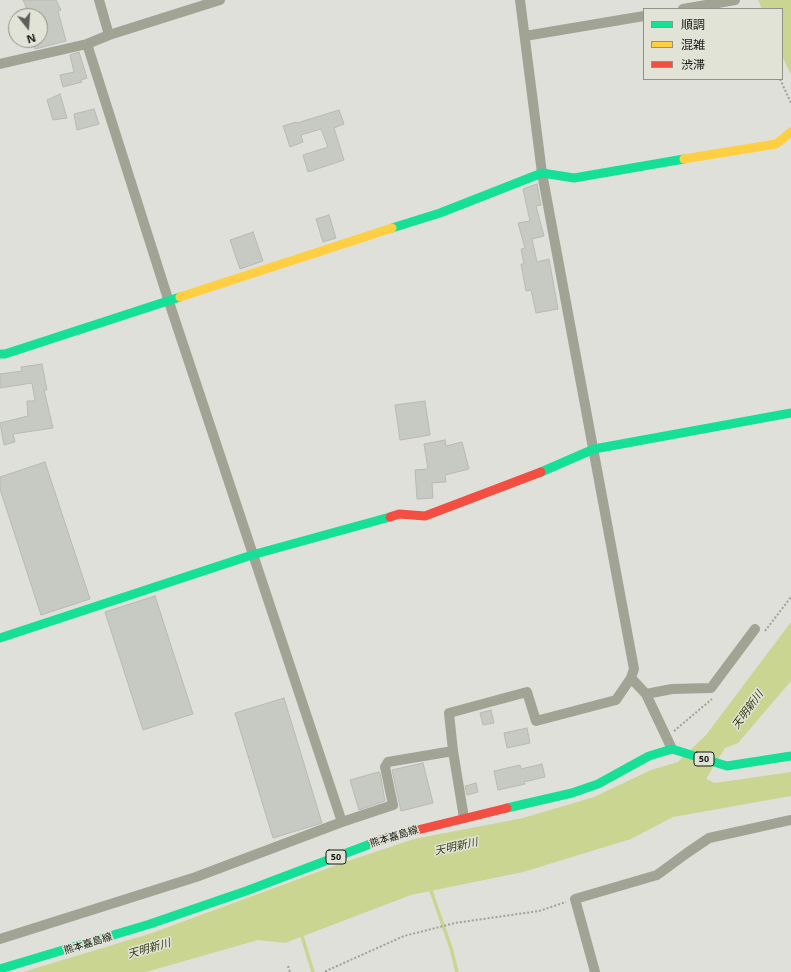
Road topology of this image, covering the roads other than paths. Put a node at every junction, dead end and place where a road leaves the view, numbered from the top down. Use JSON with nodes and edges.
{"nodes":[{"id":1,"x":99,"y":0,"type":"edge"},
{"id":2,"x":220,"y":0,"type":"edge"},
{"id":3,"x":520,"y":0,"type":"edge"},
{"id":4,"x":735,"y":0,"type":"edge"},
{"id":5,"x":689,"y":8,"type":"edge"},
{"id":6,"x":643,"y":16,"type":"edge"},
{"id":7,"x":110,"y":35,"type":"junction"},
{"id":8,"x":525,"y":36,"type":"junction"},
{"id":9,"x":87,"y":44,"type":"junction"},
{"id":10,"x":0,"y":64,"type":"edge"},
{"id":11,"x":791,"y":132,"type":"edge"},
{"id":12,"x":542,"y":173,"type":"junction"},
{"id":13,"x":169,"y":302,"type":"junction"},
{"id":14,"x":0,"y":354,"type":"edge"},
{"id":15,"x":791,"y":413,"type":"edge"},
{"id":16,"x":594,"y":449,"type":"junction"},
{"id":17,"x":252,"y":556,"type":"junction"},
{"id":18,"x":755,"y":629,"type":"dead end"},
{"id":19,"x":0,"y":638,"type":"edge"},
{"id":20,"x":631,"y":678,"type":"junction"},
{"id":21,"x":646,"y":694,"type":"junction"},
{"id":22,"x":672,"y":750,"type":"junction"},
{"id":23,"x":453,"y":751,"type":"junction"},
{"id":24,"x":791,"y":756,"type":"edge"},
{"id":25,"x":464,"y":818,"type":"junction"},
{"id":26,"x":791,"y":820,"type":"edge"},
{"id":27,"x":342,"y":822,"type":"junction"},
{"id":28,"x":0,"y":939,"type":"edge"},
{"id":29,"x":0,"y":969,"type":"edge"},
{"id":30,"x":595,"y":972,"type":"edge"}],
"edges":[{"from":1,"to":7,"type":"street"},
{"from":2,"to":7,"type":"street"},
{"from":3,"to":8,"type":"street"},
{"from":4,"to":5,"type":"street"},
{"from":6,"to":8,"type":"street"},
{"from":7,"to":9,"type":"street"},
{"from":8,"to":12,"type":"street"},
{"from":9,"to":10,"type":"street"},
{"from":9,"to":13,"type":"street"},
{"from":11,"to":12,"type":"street"},
{"from":12,"to":13,"type":"street"},
{"from":12,"to":16,"type":"street"},
{"from":13,"to":14,"type":"street"},
{"from":13,"to":17,"type":"street"},
{"from":15,"to":16,"type":"street"},
{"from":16,"to":17,"type":"street"},
{"from":16,"to":20,"type":"street"},
{"from":17,"to":19,"type":"street"},
{"from":17,"to":27,"type":"street"},
{"from":18,"to":21,"type":"street"},
{"from":20,"to":21,"type":"street"},
{"from":20,"to":23,"type":"street"},
{"from":21,"to":22,"type":"street"},
{"from":22,"to":24,"type":"street","number":"50"},
{"from":22,"to":25,"type":"street","name":"熊本嘉島線","number":"50"},
{"from":23,"to":25,"type":"street"},
{"from":23,"to":27,"type":"street"},
{"from":25,"to":29,"type":"street","name":"熊本嘉島線","number":"50"},
{"from":26,"to":30,"type":"street"},
{"from":27,"to":28,"type":"street"}]}
